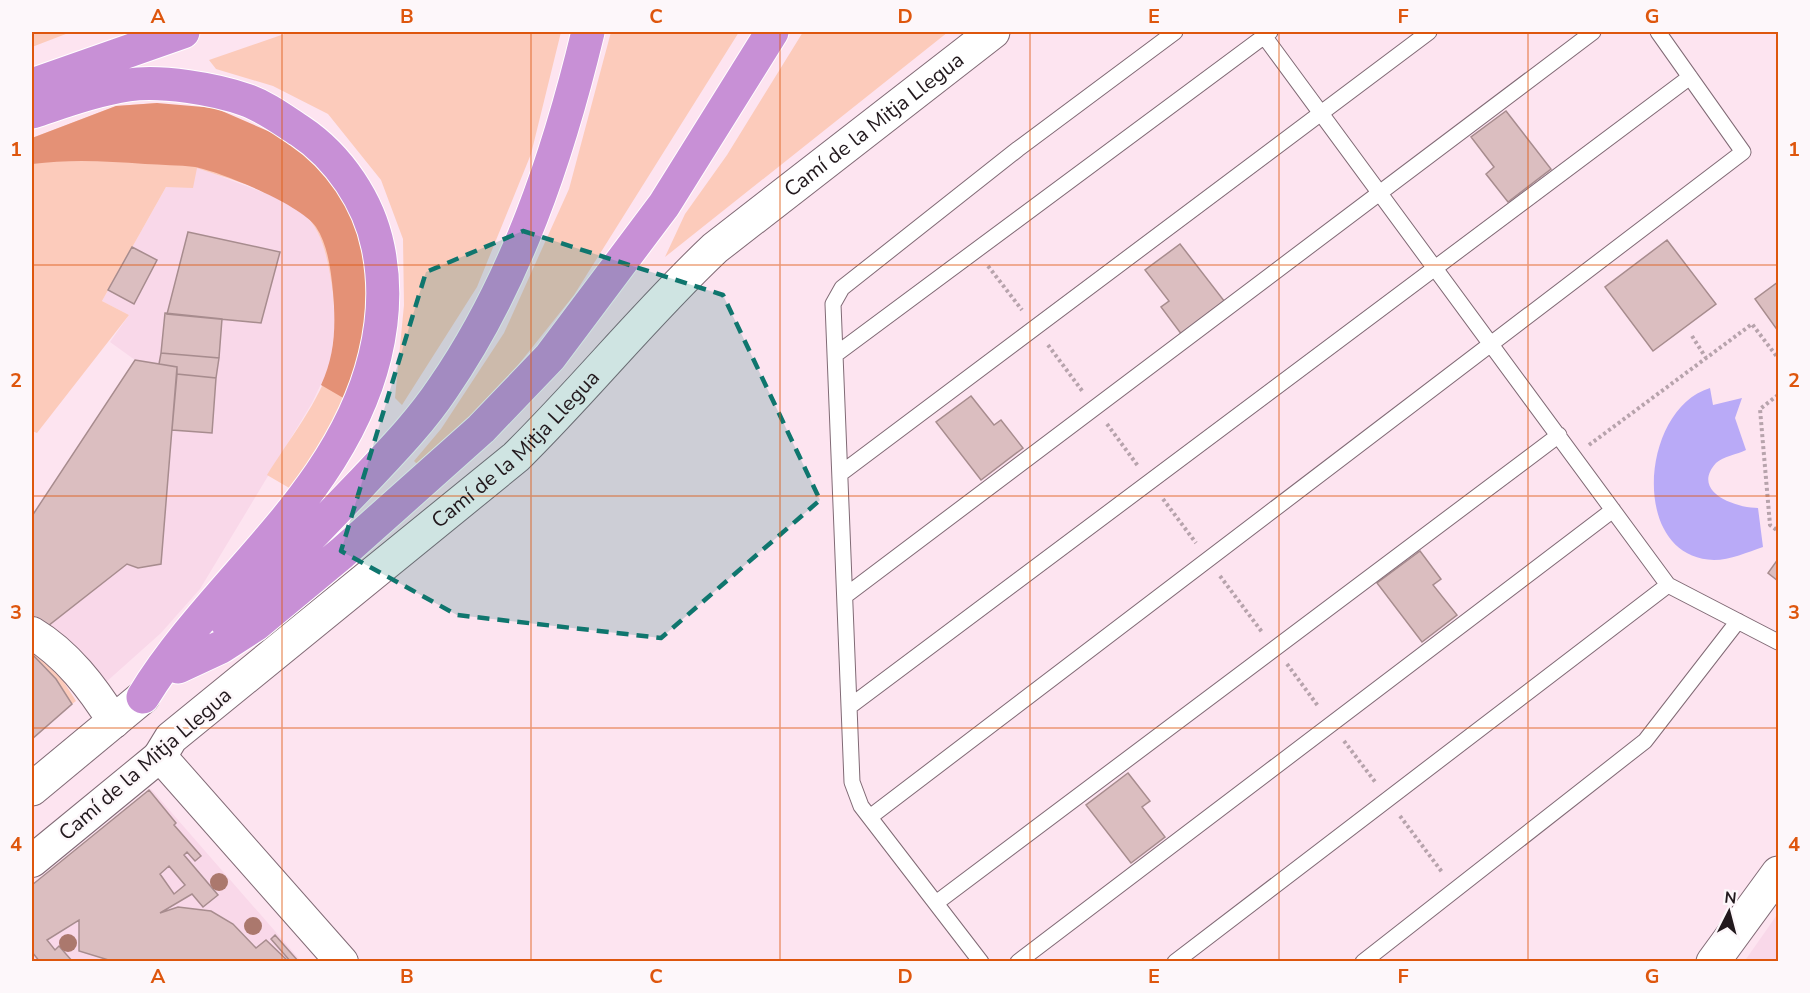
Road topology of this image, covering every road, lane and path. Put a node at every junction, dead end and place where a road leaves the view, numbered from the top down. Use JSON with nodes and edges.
{"nodes":[{"id":1,"x":183,"y":32,"type":"edge"},
{"id":2,"x":588,"y":32,"type":"edge"},
{"id":3,"x":772,"y":32,"type":"edge"},
{"id":4,"x":993,"y":32,"type":"edge"},
{"id":5,"x":1175,"y":32,"type":"edge"},
{"id":6,"x":1429,"y":32,"type":"edge"},
{"id":7,"x":1593,"y":32,"type":"edge"},
{"id":8,"x":1658,"y":32,"type":"edge"},
{"id":9,"x":1267,"y":34,"type":"edge"},
{"id":10,"x":1690,"y":77,"type":"junction"},
{"id":11,"x":32,"y":85,"type":"edge"},
{"id":12,"x":32,"y":112,"type":"edge"},
{"id":13,"x":1321,"y":113,"type":"junction"},
{"id":14,"x":1379,"y":192,"type":"junction"},
{"id":15,"x":1435,"y":268,"type":"junction"},
{"id":16,"x":1692,"y":336,"type":"dead end"},
{"id":17,"x":1491,"y":344,"type":"junction"},
{"id":18,"x":836,"y":355,"type":"junction"},
{"id":19,"x":1706,"y":358,"type":"junction"},
{"id":20,"x":1779,"y":358,"type":"edge"},
{"id":21,"x":1779,"y":395,"type":"edge"},
{"id":22,"x":1558,"y":435,"type":"junction"},
{"id":23,"x":1574,"y":456,"type":"junction"},
{"id":24,"x":840,"y":474,"type":"junction"},
{"id":25,"x":1613,"y":510,"type":"junction"},
{"id":26,"x":1779,"y":531,"type":"edge"},
{"id":27,"x":1668,"y":585,"type":"junction"},
{"id":28,"x":845,"y":596,"type":"junction"},
{"id":29,"x":1738,"y":621,"type":"junction"},
{"id":30,"x":32,"y":633,"type":"edge"},
{"id":31,"x":1779,"y":642,"type":"edge"},
{"id":32,"x":178,"y":666,"type":"junction"},
{"id":33,"x":143,"y":697,"type":"junction"},
{"id":34,"x":849,"y":707,"type":"junction"},
{"id":35,"x":114,"y":722,"type":"junction"},
{"id":36,"x":160,"y":756,"type":"junction"},
{"id":37,"x":32,"y":789,"type":"edge"},
{"id":38,"x":870,"y":817,"type":"junction"},
{"id":39,"x":32,"y":861,"type":"edge"},
{"id":40,"x":1779,"y":873,"type":"edge"},
{"id":41,"x":936,"y":903,"type":"junction"},
{"id":42,"x":342,"y":962,"type":"edge"},
{"id":43,"x":981,"y":962,"type":"edge"},
{"id":44,"x":1018,"y":962,"type":"edge"},
{"id":45,"x":1175,"y":962,"type":"edge"},
{"id":46,"x":1363,"y":962,"type":"edge"},
{"id":47,"x":1713,"y":962,"type":"edge"}],
"edges":[{"from":1,"to":11,"type":"highway"},
{"from":2,"to":32,"type":"highway"},
{"from":3,"to":32,"type":"highway"},
{"from":4,"to":36,"type":"street","name":"Camí de la Mitja Llegua"},
{"from":5,"to":18,"type":"lane"},
{"from":6,"to":13,"type":"lane"},
{"from":7,"to":14,"type":"lane"},
{"from":8,"to":10,"type":"lane"},
{"from":9,"to":13,"type":"lane"},
{"from":9,"to":18,"type":"lane"},
{"from":10,"to":15,"type":"lane"},
{"from":10,"to":17,"type":"lane"},
{"from":12,"to":33,"type":"highway"},
{"from":13,"to":14,"type":"lane"},
{"from":13,"to":24,"type":"lane"},
{"from":14,"to":15,"type":"lane"},
{"from":14,"to":28,"type":"lane"},
{"from":15,"to":17,"type":"lane"},
{"from":15,"to":34,"type":"lane"},
{"from":16,"to":19,"type":"path"},
{"from":17,"to":22,"type":"lane"},
{"from":17,"to":38,"type":"lane"},
{"from":18,"to":24,"type":"lane"},
{"from":19,"to":20,"type":"path"},
{"from":19,"to":23,"type":"path"},
{"from":21,"to":26,"type":"path"},
{"from":22,"to":23,"type":"lane"},
{"from":22,"to":41,"type":"lane"},
{"from":23,"to":25,"type":"lane"},
{"from":24,"to":28,"type":"lane"},
{"from":25,"to":27,"type":"lane"},
{"from":25,"to":44,"type":"lane"},
{"from":27,"to":29,"type":"lane"},
{"from":27,"to":45,"type":"lane"},
{"from":28,"to":34,"type":"lane"},
{"from":29,"to":31,"type":"lane"},
{"from":29,"to":46,"type":"lane"},
{"from":30,"to":35,"type":"street"},
{"from":32,"to":33,"type":"highway"},
{"from":33,"to":35,"type":"street"},
{"from":34,"to":38,"type":"lane"},
{"from":35,"to":37,"type":"street"},
{"from":36,"to":39,"type":"street","name":"Camí de la Mitja Llegua"},
{"from":36,"to":42,"type":"street"},
{"from":38,"to":41,"type":"lane"},
{"from":40,"to":47,"type":"street"},
{"from":41,"to":43,"type":"lane"}]}
